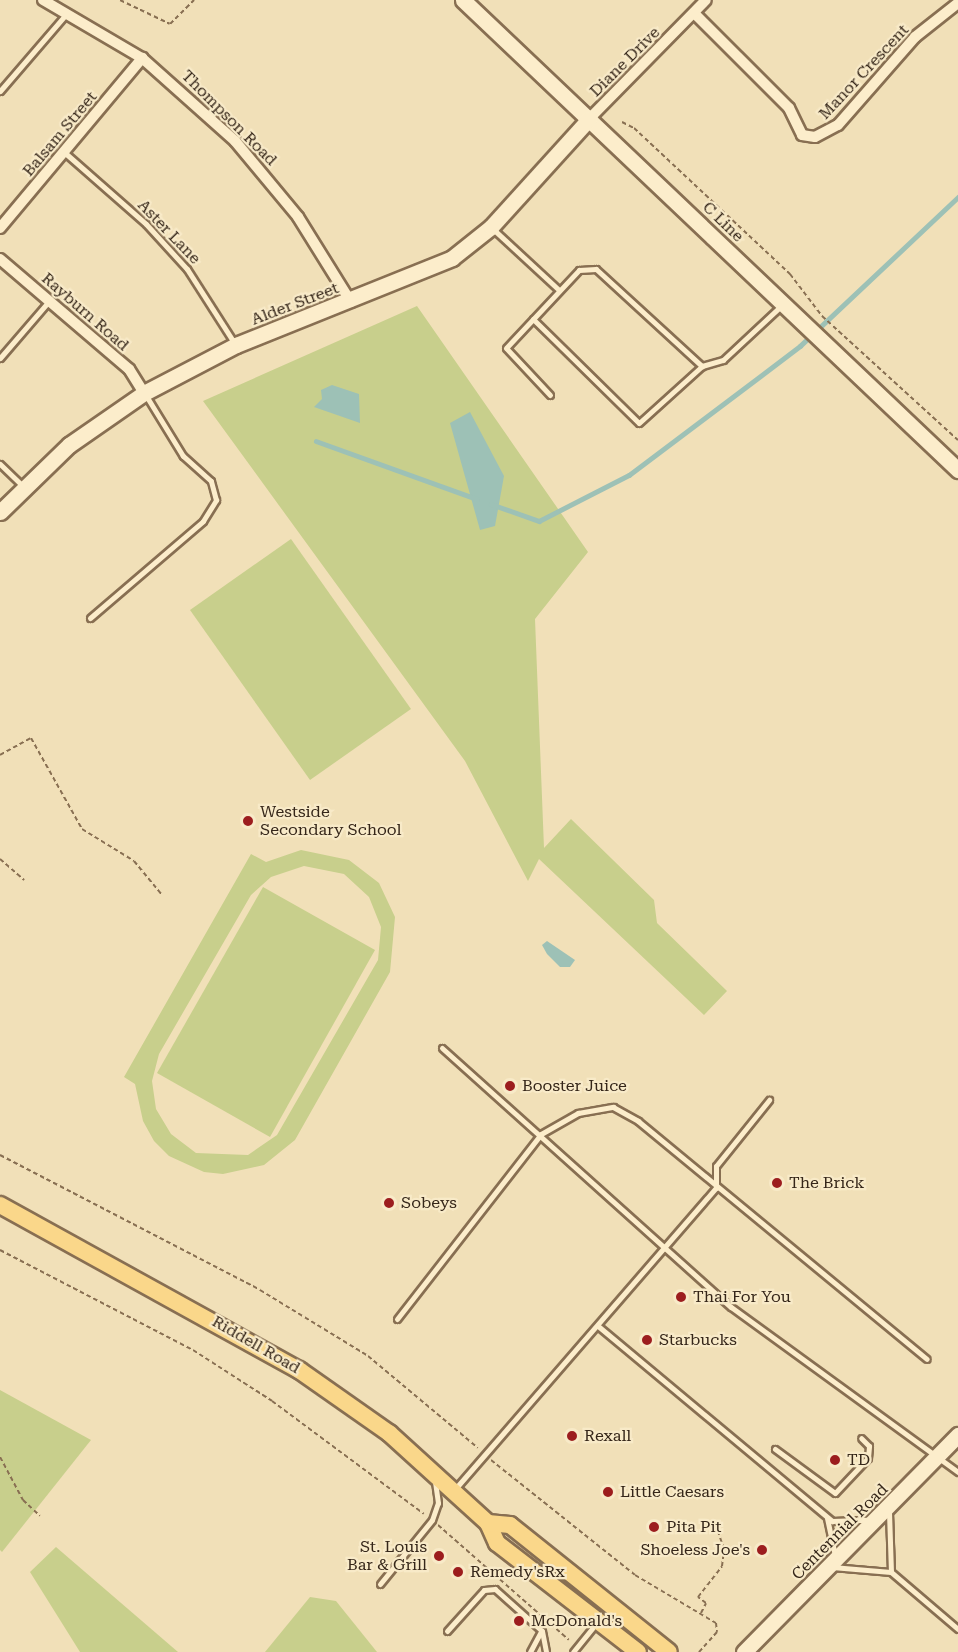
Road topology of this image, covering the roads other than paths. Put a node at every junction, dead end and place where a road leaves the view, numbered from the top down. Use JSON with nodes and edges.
{"nodes":[{"id":1,"x":43,"y":0,"type":"edge"},
{"id":2,"x":463,"y":0,"type":"edge"},
{"id":3,"x":706,"y":0,"type":"edge"},
{"id":4,"x":958,"y":3,"type":"edge"},
{"id":5,"x":68,"y":12,"type":"junction"},
{"id":6,"x":694,"y":14,"type":"junction"},
{"id":7,"x":142,"y":58,"type":"junction"},
{"id":8,"x":0,"y":91,"type":"edge"},
{"id":9,"x":590,"y":118,"type":"junction"},
{"id":10,"x":64,"y":152,"type":"junction"},
{"id":11,"x":491,"y":227,"type":"junction"},
{"id":12,"x":0,"y":228,"type":"edge"},
{"id":13,"x":0,"y":258,"type":"edge"},
{"id":14,"x":559,"y":290,"type":"junction"},
{"id":15,"x":49,"y":301,"type":"junction"},
{"id":16,"x":351,"y":302,"type":"junction"},
{"id":17,"x":783,"y":304,"type":"junction"},
{"id":18,"x":533,"y":319,"type":"junction"},
{"id":19,"x":236,"y":345,"type":"junction"},
{"id":20,"x":0,"y":358,"type":"edge"},
{"id":21,"x":702,"y":366,"type":"junction"},
{"id":22,"x":144,"y":393,"type":"junction"},
{"id":23,"x":549,"y":395,"type":"dead end"},
{"id":24,"x":0,"y":464,"type":"edge"},
{"id":25,"x":958,"y":470,"type":"edge"},
{"id":26,"x":25,"y":488,"type":"junction"},
{"id":27,"x":0,"y":512,"type":"edge"},
{"id":28,"x":90,"y":618,"type":"dead end"},
{"id":29,"x":442,"y":1048,"type":"dead end"},
{"id":30,"x":769,"y":1100,"type":"dead end"},
{"id":31,"x":541,"y":1134,"type":"junction"},
{"id":32,"x":716,"y":1188,"type":"junction"},
{"id":33,"x":0,"y":1205,"type":"edge"},
{"id":34,"x":665,"y":1247,"type":"junction"},
{"id":35,"x":397,"y":1319,"type":"dead end"},
{"id":36,"x":598,"y":1326,"type":"junction"},
{"id":37,"x":927,"y":1359,"type":"dead end"},
{"id":38,"x":958,"y":1435,"type":"edge"},
{"id":39,"x":861,"y":1438,"type":"dead end"},
{"id":40,"x":775,"y":1449,"type":"dead end"},
{"id":41,"x":940,"y":1457,"type":"junction"},
{"id":42,"x":433,"y":1472,"type":"junction"},
{"id":43,"x":958,"y":1472,"type":"edge"},
{"id":44,"x":454,"y":1491,"type":"junction"},
{"id":45,"x":886,"y":1513,"type":"junction"},
{"id":46,"x":825,"y":1514,"type":"junction"},
{"id":47,"x":488,"y":1523,"type":"junction"},
{"id":48,"x":831,"y":1569,"type":"junction"},
{"id":49,"x":891,"y":1572,"type":"junction"},
{"id":50,"x":380,"y":1584,"type":"dead end"},
{"id":51,"x":598,"y":1621,"type":"junction"},
{"id":52,"x":958,"y":1629,"type":"edge"},
{"id":53,"x":447,"y":1631,"type":"dead end"},
{"id":54,"x":542,"y":1631,"type":"junction"},
{"id":55,"x":530,"y":1652,"type":"edge"},
{"id":56,"x":546,"y":1652,"type":"edge"},
{"id":57,"x":573,"y":1652,"type":"edge"},
{"id":58,"x":638,"y":1652,"type":"edge"},
{"id":59,"x":669,"y":1652,"type":"edge"},
{"id":60,"x":744,"y":1652,"type":"edge"}],
"edges":[{"from":1,"to":5,"type":"street","name":"Thompson Road"},
{"from":2,"to":9,"type":"street","name":"C Line"},
{"from":3,"to":6,"type":"street","name":"Diane Drive"},
{"from":4,"to":6,"type":"street","name":"Manor Crescent"},
{"from":5,"to":7,"type":"street","name":"Thompson Road"},
{"from":5,"to":8,"type":"lane"},
{"from":6,"to":9,"type":"street","name":"Diane Drive"},
{"from":7,"to":10,"type":"street","name":"Balsam Street"},
{"from":7,"to":16,"type":"street","name":"Thompson Road"},
{"from":9,"to":11,"type":"street","name":"Alder Street"},
{"from":9,"to":17,"type":"street","name":"C Line"},
{"from":10,"to":12,"type":"street","name":"Balsam Street"},
{"from":10,"to":19,"type":"lane","name":"Aster Lane"},
{"from":11,"to":14,"type":"lane"},
{"from":11,"to":16,"type":"street","name":"Alder Street"},
{"from":13,"to":15,"type":"street","name":"Rayburn Road"},
{"from":14,"to":18,"type":"lane"},
{"from":14,"to":21,"type":"lane"},
{"from":15,"to":20,"type":"lane"},
{"from":15,"to":22,"type":"street","name":"Rayburn Road"},
{"from":16,"to":19,"type":"street","name":"Alder Street"},
{"from":17,"to":21,"type":"lane"},
{"from":17,"to":25,"type":"street","name":"C Line"},
{"from":18,"to":21,"type":"lane"},
{"from":18,"to":23,"type":"lane"},
{"from":19,"to":22,"type":"street","name":"Alder Street"},
{"from":22,"to":26,"type":"street","name":"Alder Street"},
{"from":22,"to":28,"type":"lane"},
{"from":24,"to":26,"type":"lane"},
{"from":26,"to":27,"type":"street","name":"Alder Street"},
{"from":29,"to":31,"type":"lane"},
{"from":30,"to":32,"type":"lane"},
{"from":31,"to":32,"type":"lane"},
{"from":31,"to":34,"type":"lane"},
{"from":31,"to":35,"type":"lane"},
{"from":32,"to":34,"type":"lane"},
{"from":32,"to":37,"type":"lane"},
{"from":33,"to":42,"type":"main road","name":"Riddell Road"},
{"from":34,"to":36,"type":"lane"},
{"from":34,"to":41,"type":"lane"},
{"from":36,"to":44,"type":"lane"},
{"from":36,"to":46,"type":"lane"},
{"from":38,"to":41,"type":"street","name":"Centennial Road"},
{"from":39,"to":40,"type":"lane"},
{"from":41,"to":43,"type":"lane"},
{"from":41,"to":45,"type":"street","name":"Centennial Road"},
{"from":42,"to":44,"type":"main road","name":"Riddell Road"},
{"from":42,"to":50,"type":"lane"},
{"from":44,"to":47,"type":"main road","name":"Riddell Road"},
{"from":45,"to":46,"type":"lane"},
{"from":45,"to":48,"type":"street","name":"Centennial Road"},
{"from":45,"to":49,"type":"lane"},
{"from":46,"to":48,"type":"lane"},
{"from":47,"to":51,"type":"main road","name":"Riddell Road"},
{"from":47,"to":59,"type":"main road","name":"Riddell Road"},
{"from":48,"to":49,"type":"lane"},
{"from":48,"to":60,"type":"street","name":"Centennial Road"},
{"from":49,"to":52,"type":"lane"},
{"from":51,"to":57,"type":"lane"},
{"from":51,"to":58,"type":"main road","name":"Riddell Road"},
{"from":53,"to":54,"type":"lane"},
{"from":54,"to":55,"type":"lane"},
{"from":54,"to":56,"type":"lane"}]}
